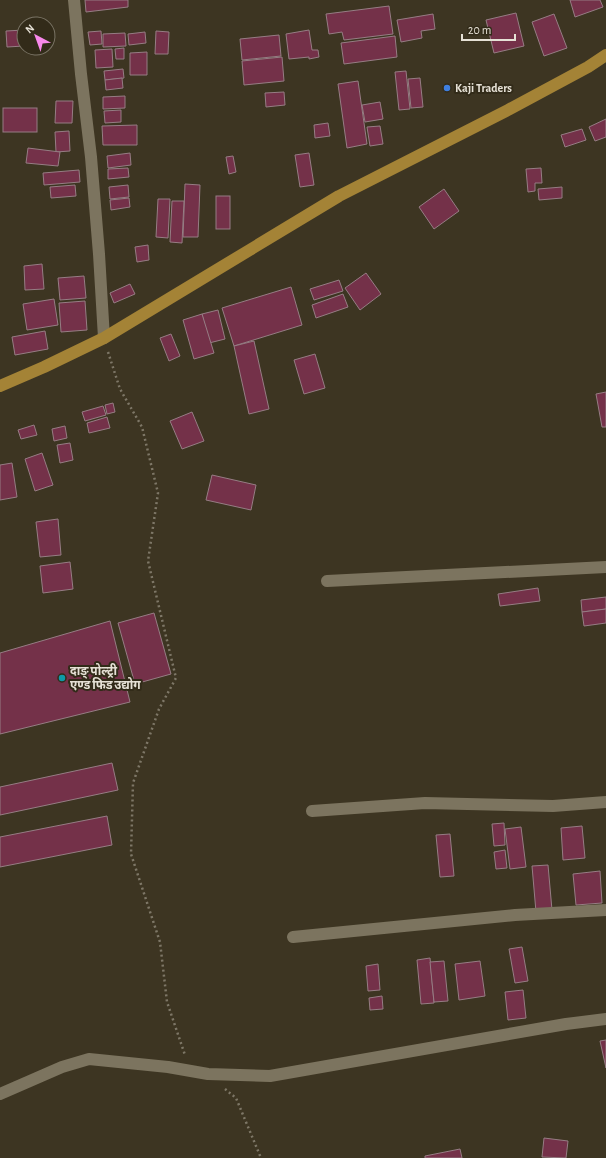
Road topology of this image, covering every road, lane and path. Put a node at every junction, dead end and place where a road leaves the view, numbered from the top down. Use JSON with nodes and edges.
{"nodes":[{"id":1,"x":74,"y":0,"type":"edge"},
{"id":2,"x":606,"y":55,"type":"edge"},
{"id":3,"x":104,"y":338,"type":"junction"},
{"id":4,"x":0,"y":386,"type":"edge"},
{"id":5,"x":606,"y":567,"type":"edge"},
{"id":6,"x":327,"y":581,"type":"dead end"},
{"id":7,"x":606,"y":802,"type":"edge"},
{"id":8,"x":312,"y":811,"type":"dead end"},
{"id":9,"x":606,"y":910,"type":"edge"},
{"id":10,"x":293,"y":937,"type":"dead end"},
{"id":11,"x":606,"y":1019,"type":"edge"},
{"id":12,"x":185,"y":1055,"type":"dead end"},
{"id":13,"x":208,"y":1074,"type":"junction"},
{"id":14,"x":0,"y":1094,"type":"edge"},
{"id":15,"x":261,"y":1158,"type":"edge"}],
"edges":[{"from":1,"to":3,"type":"street"},
{"from":2,"to":3,"type":"main road"},
{"from":3,"to":4,"type":"main road"},
{"from":3,"to":12,"type":"path"},
{"from":5,"to":6,"type":"street"},
{"from":7,"to":8,"type":"street"},
{"from":9,"to":10,"type":"street"},
{"from":11,"to":13,"type":"street"},
{"from":13,"to":14,"type":"street"},
{"from":13,"to":15,"type":"path"}]}
